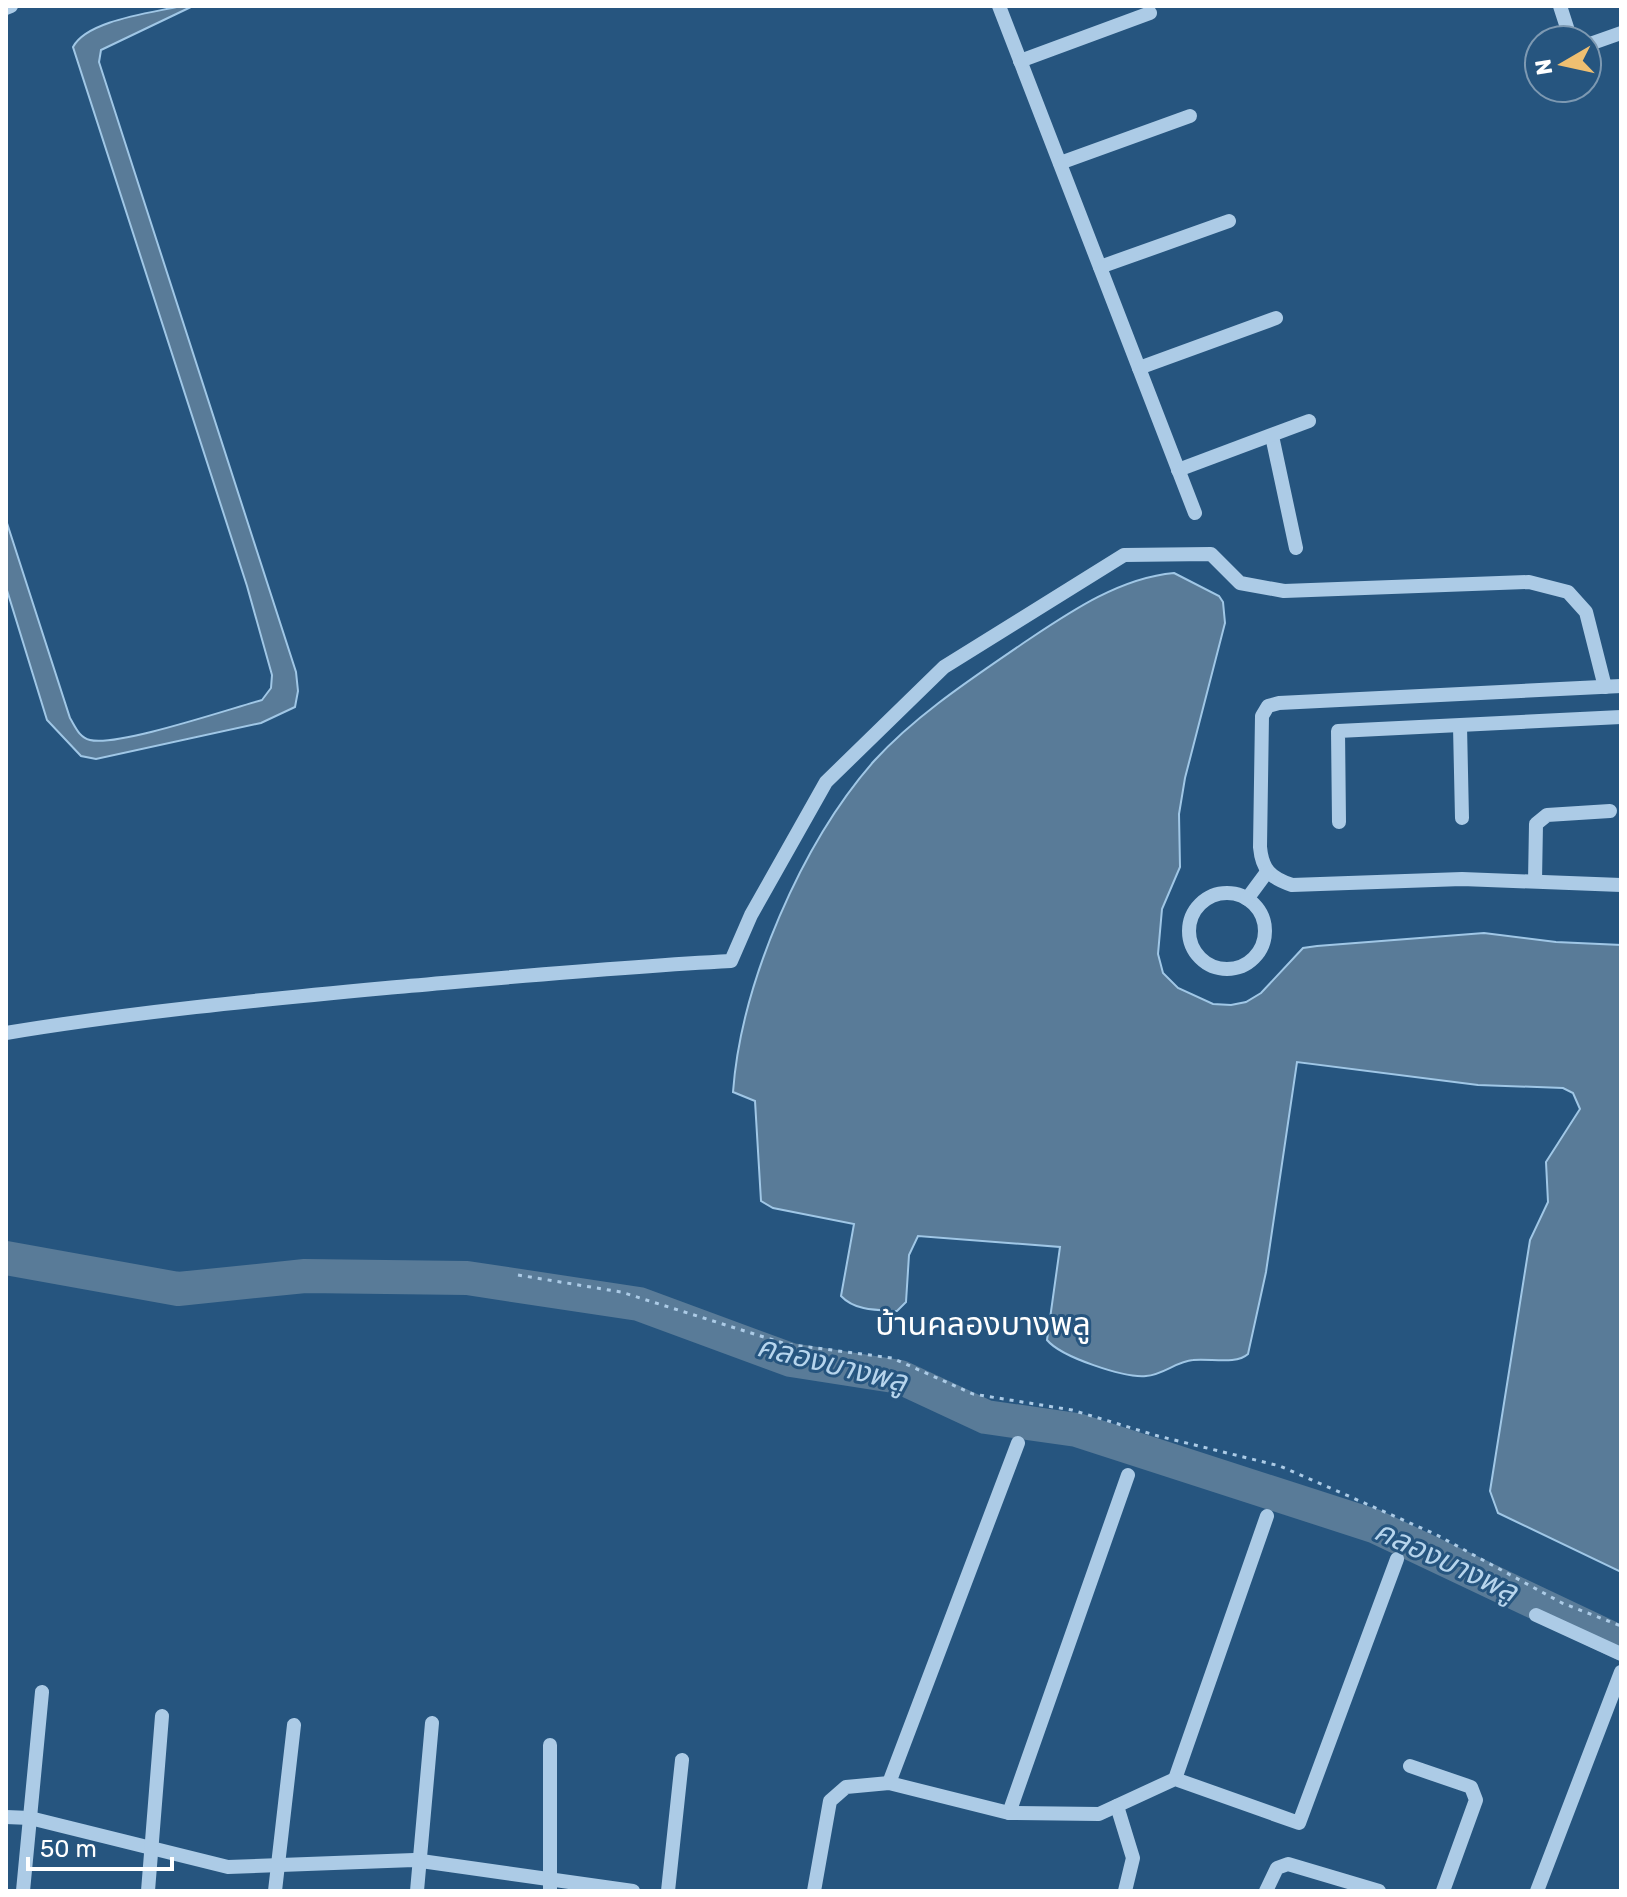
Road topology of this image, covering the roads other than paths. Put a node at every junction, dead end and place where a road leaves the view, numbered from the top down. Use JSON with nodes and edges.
{"nodes":[{"id":1,"x":999,"y":6,"type":"edge"},
{"id":2,"x":1150,"y":13,"type":"dead end"},
{"id":3,"x":1020,"y":61,"type":"junction"},
{"id":4,"x":1190,"y":116,"type":"dead end"},
{"id":5,"x":1060,"y":163,"type":"junction"},
{"id":6,"x":1229,"y":221,"type":"dead end"},
{"id":7,"x":1100,"y":267,"type":"junction"},
{"id":8,"x":1276,"y":318,"type":"dead end"},
{"id":9,"x":1139,"y":368,"type":"junction"},
{"id":10,"x":1309,"y":421,"type":"dead end"},
{"id":11,"x":1272,"y":436,"type":"junction"},
{"id":12,"x":1178,"y":470,"type":"junction"},
{"id":13,"x":1195,"y":513,"type":"dead end"},
{"id":14,"x":1296,"y":548,"type":"dead end"},
{"id":15,"x":1621,"y":686,"type":"edge"},
{"id":16,"x":1605,"y":687,"type":"junction"},
{"id":17,"x":1621,"y":717,"type":"edge"},
{"id":18,"x":1460,"y":726,"type":"junction"},
{"id":19,"x":1610,"y":811,"type":"dead end"},
{"id":20,"x":1462,"y":818,"type":"dead end"},
{"id":21,"x":1339,"y":822,"type":"dead end"},
{"id":22,"x":1267,"y":872,"type":"junction"},
{"id":23,"x":1535,"y":881,"type":"junction"},
{"id":24,"x":1621,"y":885,"type":"edge"},
{"id":25,"x":1247,"y":899,"type":"junction"},
{"id":26,"x":6,"y":1033,"type":"edge"},
{"id":27,"x":1018,"y":1443,"type":"dead end"},
{"id":28,"x":1128,"y":1475,"type":"dead end"},
{"id":29,"x":1267,"y":1516,"type":"dead end"},
{"id":30,"x":1397,"y":1559,"type":"dead end"},
{"id":31,"x":1536,"y":1615,"type":"dead end"},
{"id":32,"x":1621,"y":1637,"type":"edge"},
{"id":33,"x":1618,"y":1653,"type":"edge"},
{"id":34,"x":1621,"y":1672,"type":"edge"},
{"id":35,"x":42,"y":1692,"type":"dead end"},
{"id":36,"x":162,"y":1716,"type":"dead end"},
{"id":37,"x":432,"y":1723,"type":"dead end"},
{"id":38,"x":294,"y":1725,"type":"dead end"},
{"id":39,"x":550,"y":1745,"type":"dead end"},
{"id":40,"x":682,"y":1760,"type":"dead end"},
{"id":41,"x":1410,"y":1766,"type":"dead end"},
{"id":42,"x":1175,"y":1779,"type":"junction"},
{"id":43,"x":889,"y":1783,"type":"junction"},
{"id":44,"x":1117,"y":1806,"type":"junction"},
{"id":45,"x":1009,"y":1813,"type":"junction"},
{"id":46,"x":6,"y":1817,"type":"edge"},
{"id":47,"x":30,"y":1818,"type":"junction"},
{"id":48,"x":152,"y":1847,"type":"junction"},
{"id":49,"x":420,"y":1861,"type":"junction"},
{"id":50,"x":278,"y":1867,"type":"junction"},
{"id":51,"x":551,"y":1884,"type":"edge"},
{"id":52,"x":23,"y":1891,"type":"edge"},
{"id":53,"x":148,"y":1891,"type":"edge"},
{"id":54,"x":275,"y":1891,"type":"edge"},
{"id":55,"x":417,"y":1891,"type":"edge"},
{"id":56,"x":633,"y":1891,"type":"edge"},
{"id":57,"x":668,"y":1891,"type":"edge"},
{"id":58,"x":814,"y":1891,"type":"edge"},
{"id":59,"x":1125,"y":1891,"type":"edge"},
{"id":60,"x":1266,"y":1891,"type":"edge"},
{"id":61,"x":1379,"y":1891,"type":"edge"},
{"id":62,"x":1443,"y":1891,"type":"edge"},
{"id":63,"x":1537,"y":1891,"type":"edge"}],
"edges":[{"from":1,"to":3,"type":"street"},
{"from":2,"to":3,"type":"street"},
{"from":3,"to":5,"type":"street"},
{"from":4,"to":5,"type":"street"},
{"from":5,"to":7,"type":"street"},
{"from":6,"to":7,"type":"street"},
{"from":7,"to":9,"type":"street"},
{"from":8,"to":9,"type":"street"},
{"from":9,"to":12,"type":"street"},
{"from":10,"to":11,"type":"street"},
{"from":11,"to":12,"type":"street"},
{"from":11,"to":14,"type":"street"},
{"from":12,"to":13,"type":"street"},
{"from":15,"to":16,"type":"street"},
{"from":16,"to":22,"type":"street"},
{"from":16,"to":26,"type":"street"},
{"from":17,"to":18,"type":"street"},
{"from":18,"to":20,"type":"street"},
{"from":18,"to":21,"type":"street"},
{"from":19,"to":23,"type":"street"},
{"from":22,"to":23,"type":"street"},
{"from":22,"to":25,"type":"street"},
{"from":23,"to":24,"type":"street"},
{"from":25,"to":25,"type":"street"},
{"from":27,"to":43,"type":"street"},
{"from":28,"to":45,"type":"street"},
{"from":29,"to":42,"type":"street"},
{"from":30,"to":42,"type":"street"},
{"from":31,"to":33,"type":"street"},
{"from":32,"to":33,"type":"street"},
{"from":34,"to":63,"type":"street"},
{"from":35,"to":47,"type":"street"},
{"from":36,"to":48,"type":"street"},
{"from":37,"to":49,"type":"street"},
{"from":38,"to":50,"type":"street"},
{"from":39,"to":51,"type":"street"},
{"from":40,"to":57,"type":"street"},
{"from":41,"to":62,"type":"street"},
{"from":42,"to":44,"type":"street"},
{"from":43,"to":45,"type":"street"},
{"from":43,"to":58,"type":"street"},
{"from":44,"to":45,"type":"street"},
{"from":44,"to":59,"type":"street"},
{"from":46,"to":47,"type":"street"},
{"from":47,"to":48,"type":"street"},
{"from":47,"to":52,"type":"street"},
{"from":48,"to":50,"type":"street"},
{"from":48,"to":53,"type":"street"},
{"from":49,"to":50,"type":"street"},
{"from":49,"to":51,"type":"street"},
{"from":49,"to":55,"type":"street"},
{"from":50,"to":54,"type":"street"},
{"from":51,"to":56,"type":"street"},
{"from":60,"to":61,"type":"street"}]}
